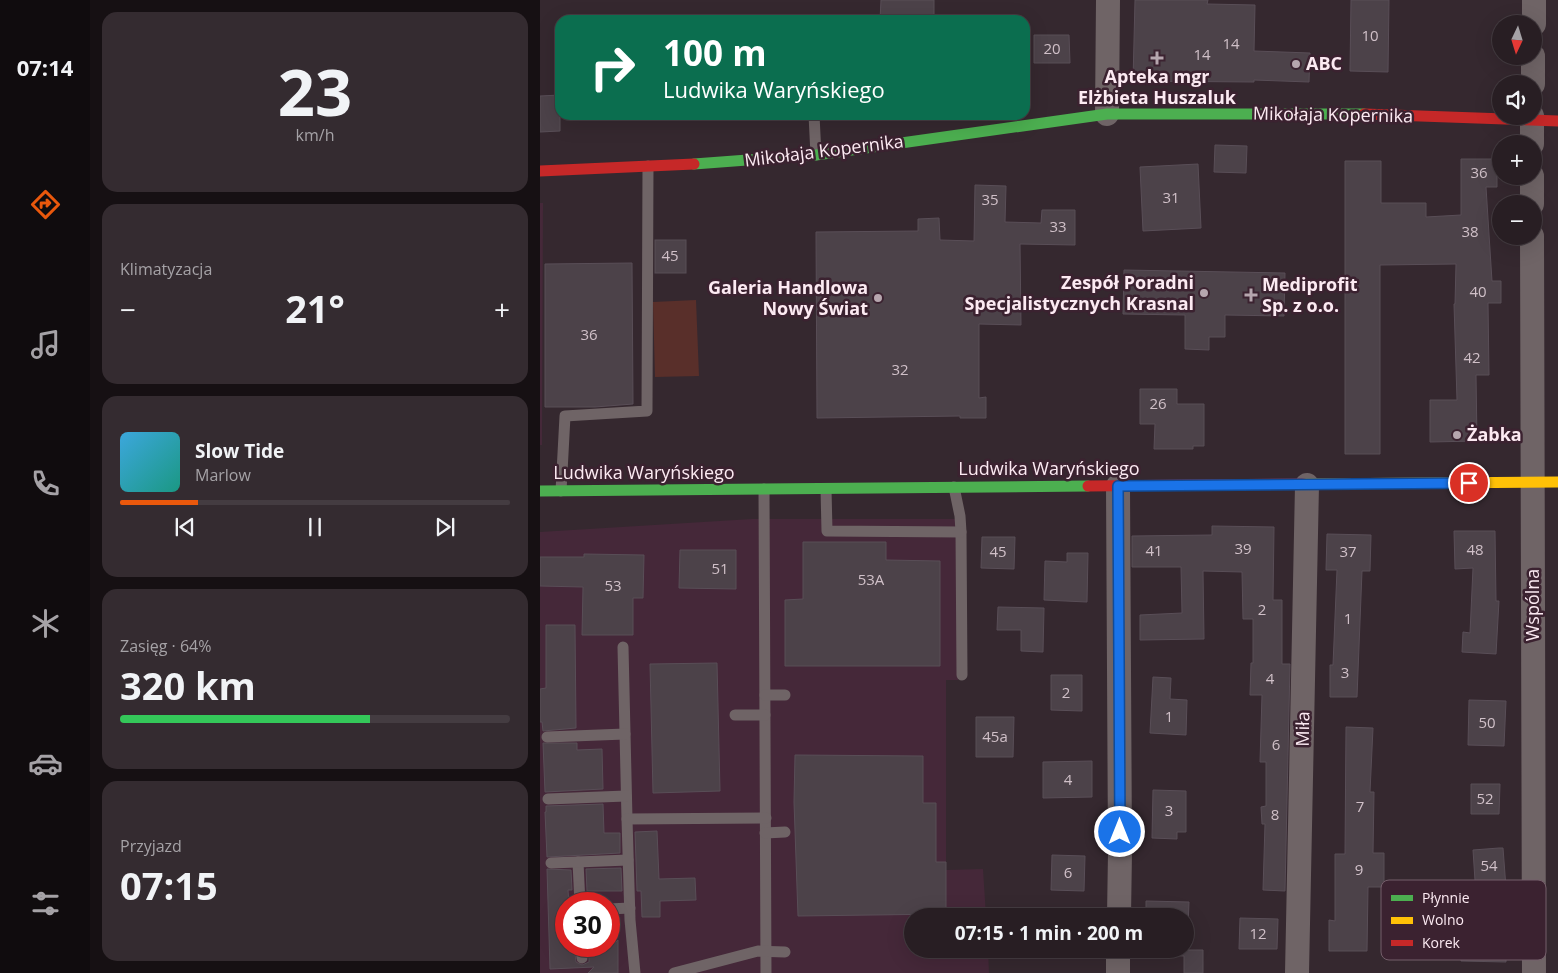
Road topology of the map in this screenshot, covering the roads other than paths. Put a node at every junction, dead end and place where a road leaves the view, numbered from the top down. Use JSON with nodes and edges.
{"nodes":[{"id":1,"x":1108,"y":0,"type":"edge"},
{"id":2,"x":1534,"y":0,"type":"edge"},
{"id":3,"x":1534,"y":15,"type":"edge"},
{"id":4,"x":1107,"y":114,"type":"junction"},
{"id":5,"x":1492,"y":117,"type":"edge"},
{"id":6,"x":1542,"y":119,"type":"edge"},
{"id":7,"x":814,"y":120,"type":"edge"},
{"id":8,"x":1558,"y":120,"type":"edge"},
{"id":9,"x":816,"y":155,"type":"junction"},
{"id":10,"x":648,"y":166,"type":"junction"},
{"id":11,"x":540,"y":171,"type":"edge"},
{"id":12,"x":1532,"y":245,"type":"edge"},
{"id":13,"x":1532,"y":482,"type":"junction"},
{"id":14,"x":1558,"y":482,"type":"edge"},
{"id":15,"x":1307,"y":485,"type":"junction"},
{"id":16,"x":1118,"y":486,"type":"junction"},
{"id":17,"x":954,"y":487,"type":"junction"},
{"id":18,"x":764,"y":489,"type":"junction"},
{"id":19,"x":826,"y":489,"type":"junction"},
{"id":20,"x":540,"y":491,"type":"edge"},
{"id":21,"x":561,"y":491,"type":"junction"},
{"id":22,"x":961,"y":532,"type":"junction"},
{"id":23,"x":622,"y":647,"type":"dead end"},
{"id":24,"x":962,"y":674,"type":"dead end"},
{"id":25,"x":765,"y":695,"type":"junction"},
{"id":26,"x":785,"y":695,"type":"dead end"},
{"id":27,"x":735,"y":715,"type":"dead end"},
{"id":28,"x":765,"y":715,"type":"junction"},
{"id":29,"x":625,"y":734,"type":"junction"},
{"id":30,"x":547,"y":737,"type":"dead end"},
{"id":31,"x":626,"y":796,"type":"junction"},
{"id":32,"x":548,"y":798,"type":"dead end"},
{"id":33,"x":627,"y":818,"type":"junction"},
{"id":34,"x":766,"y":818,"type":"junction"},
{"id":35,"x":766,"y":832,"type":"junction"},
{"id":36,"x":785,"y":832,"type":"dead end"},
{"id":37,"x":628,"y":860,"type":"junction"},
{"id":38,"x":578,"y":862,"type":"junction"},
{"id":39,"x":551,"y":863,"type":"dead end"},
{"id":40,"x":1534,"y":880,"type":"edge"},
{"id":41,"x":579,"y":892,"type":"edge"},
{"id":42,"x":620,"y":908,"type":"edge"},
{"id":43,"x":630,"y":908,"type":"junction"},
{"id":44,"x":1119,"y":908,"type":"edge"},
{"id":45,"x":766,"y":952,"type":"junction"},
{"id":46,"x":785,"y":952,"type":"dead end"},
{"id":47,"x":1118,"y":958,"type":"edge"},
{"id":48,"x":1534,"y":960,"type":"edge"},
{"id":49,"x":635,"y":973,"type":"edge"},
{"id":50,"x":674,"y":973,"type":"edge"},
{"id":51,"x":766,"y":973,"type":"edge"},
{"id":52,"x":1118,"y":973,"type":"edge"},
{"id":53,"x":1298,"y":973,"type":"edge"},
{"id":54,"x":1534,"y":973,"type":"edge"}],
"edges":[{"from":1,"to":4,"type":"street"},
{"from":2,"to":3,"type":"street"},
{"from":4,"to":5,"type":"main road","name":"Mikołaja Kopernika"},
{"from":4,"to":9,"type":"main road","name":"Mikołaja Kopernika"},
{"from":6,"to":8,"type":"main road","name":"Mikołaja Kopernika"},
{"from":7,"to":9,"type":"lane"},
{"from":9,"to":10,"type":"main road","name":"Mikołaja Kopernika"},
{"from":10,"to":11,"type":"main road","name":"Mikołaja Kopernika"},
{"from":10,"to":21,"type":"lane"},
{"from":12,"to":13,"type":"street","name":"Wspólna"},
{"from":13,"to":14,"type":"main road","name":"Ludwika Waryńskiego"},
{"from":13,"to":15,"type":"main road","name":"Ludwika Waryńskiego"},
{"from":13,"to":40,"type":"street","name":"Wspólna"},
{"from":15,"to":16,"type":"main road","name":"Ludwika Waryńskiego"},
{"from":15,"to":53,"type":"street","name":"Miła"},
{"from":16,"to":17,"type":"main road","name":"Ludwika Waryńskiego"},
{"from":16,"to":44,"type":"street"},
{"from":17,"to":19,"type":"main road","name":"Ludwika Waryńskiego"},
{"from":17,"to":22,"type":"lane"},
{"from":18,"to":19,"type":"main road","name":"Ludwika Waryńskiego"},
{"from":18,"to":21,"type":"main road","name":"Ludwika Waryńskiego"},
{"from":18,"to":25,"type":"lane"},
{"from":19,"to":22,"type":"lane"},
{"from":20,"to":21,"type":"main road","name":"Ludwika Waryńskiego"},
{"from":22,"to":24,"type":"lane"},
{"from":23,"to":29,"type":"lane"},
{"from":25,"to":26,"type":"lane"},
{"from":25,"to":28,"type":"lane"},
{"from":27,"to":28,"type":"lane"},
{"from":28,"to":34,"type":"lane"},
{"from":29,"to":30,"type":"lane"},
{"from":29,"to":31,"type":"lane"},
{"from":31,"to":32,"type":"lane"},
{"from":31,"to":33,"type":"lane"},
{"from":33,"to":34,"type":"lane"},
{"from":33,"to":37,"type":"lane"},
{"from":34,"to":35,"type":"lane"},
{"from":35,"to":36,"type":"lane"},
{"from":35,"to":45,"type":"lane"},
{"from":37,"to":38,"type":"lane"},
{"from":37,"to":43,"type":"lane"},
{"from":38,"to":39,"type":"lane"},
{"from":38,"to":41,"type":"lane"},
{"from":42,"to":43,"type":"lane"},
{"from":43,"to":49,"type":"lane"},
{"from":45,"to":46,"type":"lane"},
{"from":45,"to":50,"type":"lane"},
{"from":45,"to":51,"type":"lane"},
{"from":47,"to":52,"type":"street"},
{"from":48,"to":54,"type":"street","name":"Wspólna"}]}
